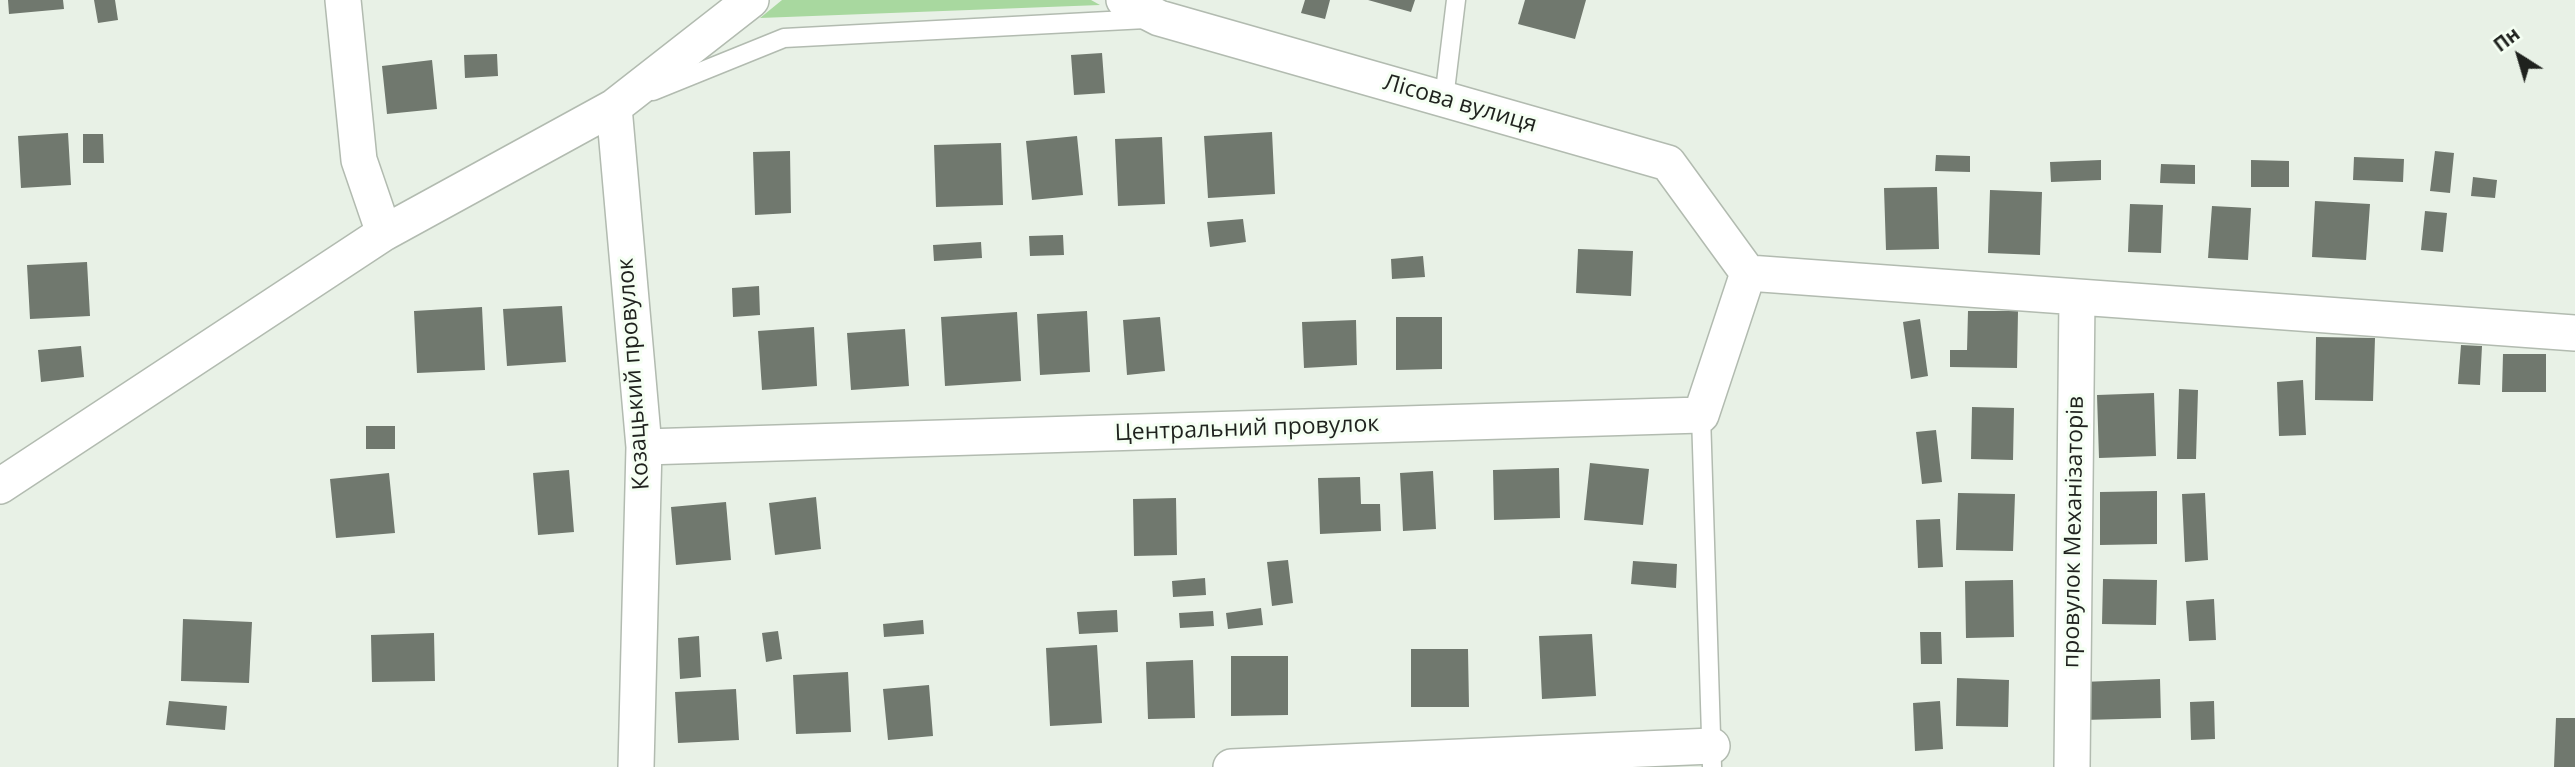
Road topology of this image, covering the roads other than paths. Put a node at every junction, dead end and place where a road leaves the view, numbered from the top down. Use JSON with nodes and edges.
{"nodes":[{"id":1,"x":343,"y":0,"type":"edge"},
{"id":2,"x":751,"y":0,"type":"edge"},
{"id":3,"x":1125,"y":0,"type":"edge"},
{"id":4,"x":1456,"y":0,"type":"edge"},
{"id":5,"x":1159,"y":18,"type":"junction"},
{"id":6,"x":1444,"y":99,"type":"junction"},
{"id":7,"x":614,"y":107,"type":"junction"},
{"id":8,"x":384,"y":233,"type":"junction"},
{"id":9,"x":1748,"y":273,"type":"junction"},
{"id":10,"x":2077,"y":297,"type":"junction"},
{"id":11,"x":2575,"y":332,"type":"edge"},
{"id":12,"x":1701,"y":415,"type":"junction"},
{"id":13,"x":644,"y":447,"type":"junction"},
{"id":14,"x":0,"y":486,"type":"edge"},
{"id":15,"x":1712,"y":757,"type":"edge"},
{"id":16,"x":636,"y":767,"type":"edge"},
{"id":17,"x":1231,"y":767,"type":"edge"},
{"id":18,"x":2072,"y":767,"type":"edge"}],
"edges":[{"from":1,"to":8,"type":"street"},
{"from":2,"to":7,"type":"street"},
{"from":3,"to":5,"type":"street","name":"Лісова вулиця"},
{"from":4,"to":6,"type":"lane"},
{"from":5,"to":6,"type":"street","name":"Лісова вулиця"},
{"from":5,"to":7,"type":"lane"},
{"from":6,"to":9,"type":"street","name":"Лісова вулиця"},
{"from":7,"to":8,"type":"street"},
{"from":7,"to":13,"type":"street","name":"Козацький провулок"},
{"from":8,"to":14,"type":"street"},
{"from":9,"to":10,"type":"street"},
{"from":9,"to":12,"type":"street"},
{"from":10,"to":11,"type":"street"},
{"from":10,"to":18,"type":"street","name":"провулок Механізаторів"},
{"from":12,"to":13,"type":"street","name":"Центральний провулок"},
{"from":12,"to":15,"type":"lane"},
{"from":13,"to":16,"type":"street","name":"Козацький провулок"},
{"from":15,"to":17,"type":"street"}]}
